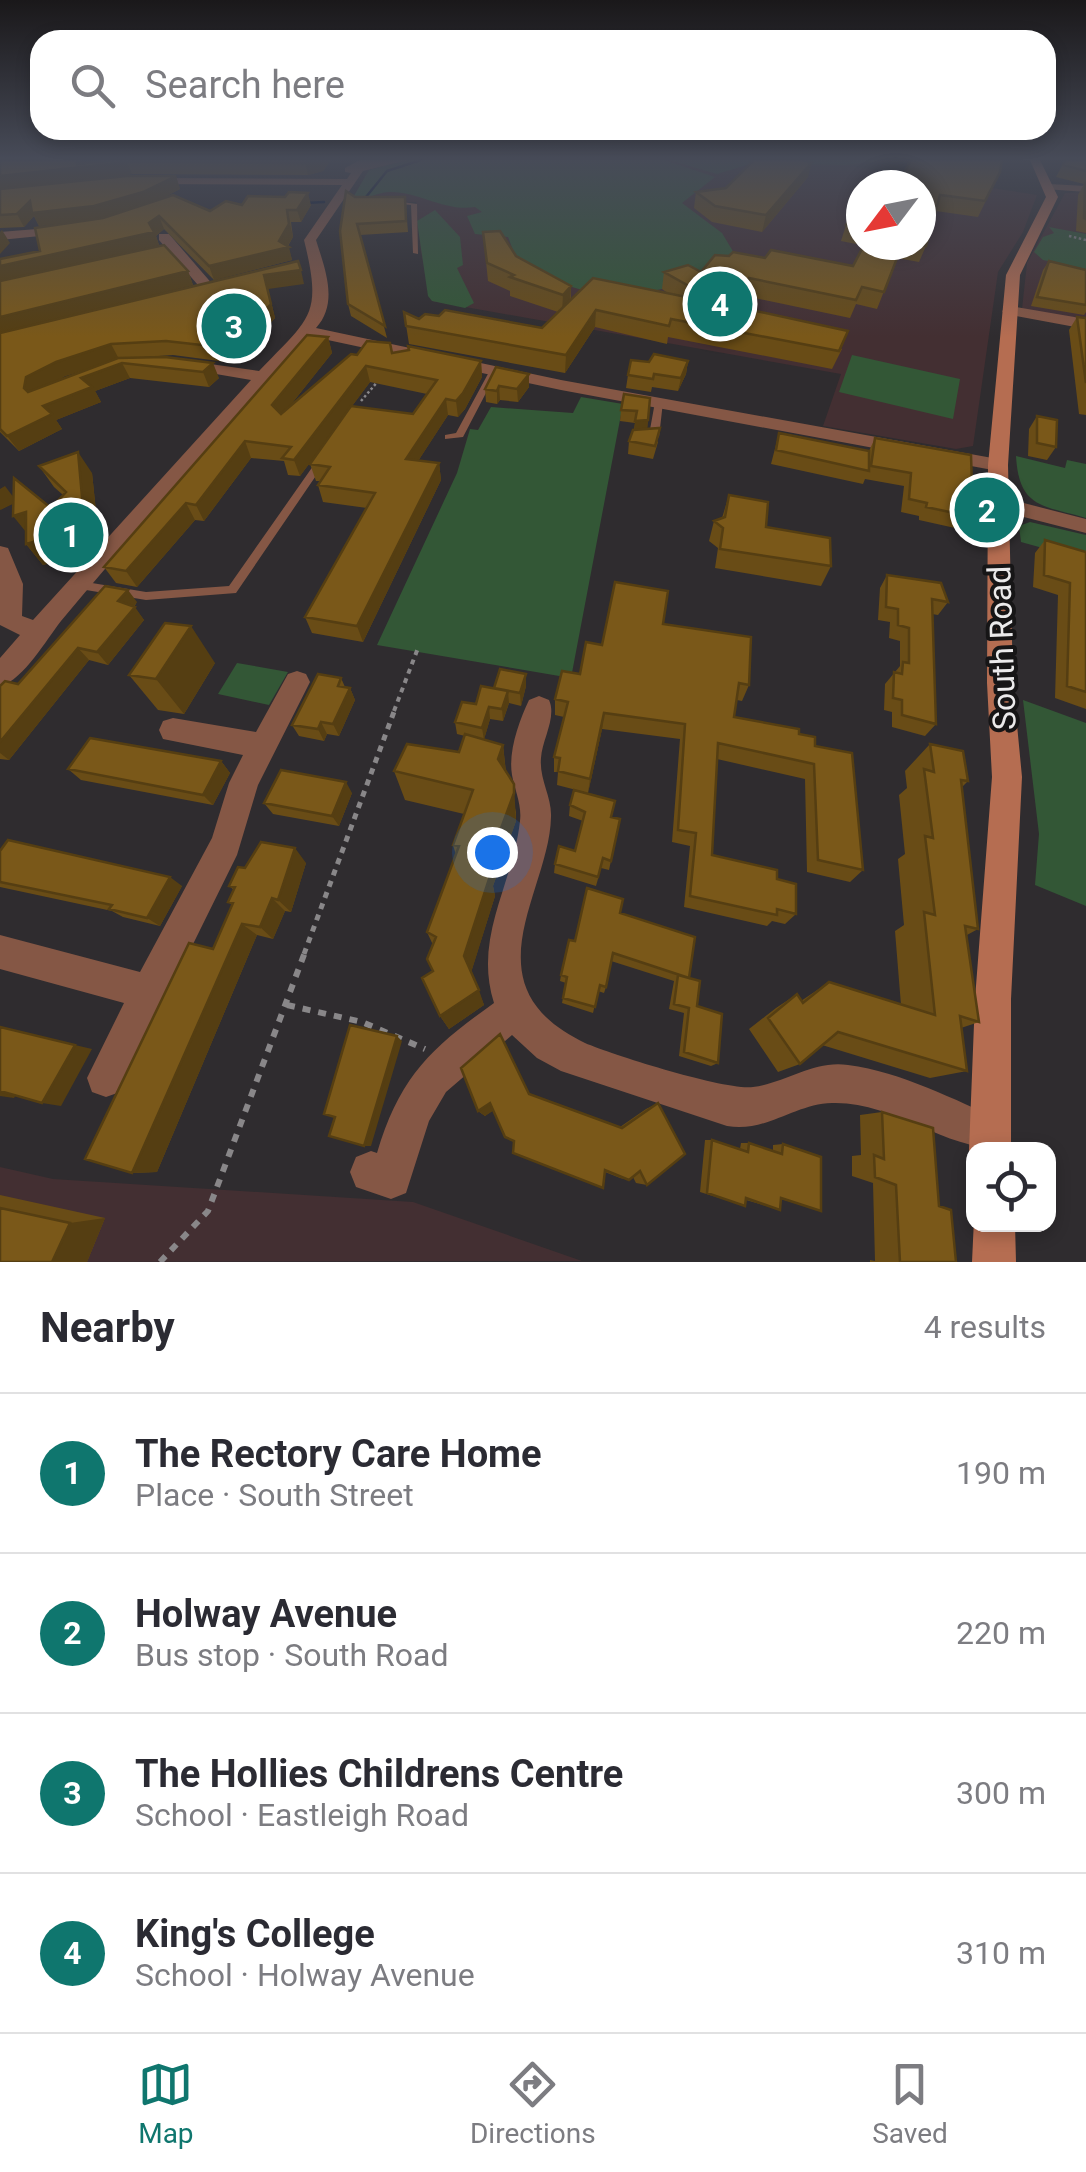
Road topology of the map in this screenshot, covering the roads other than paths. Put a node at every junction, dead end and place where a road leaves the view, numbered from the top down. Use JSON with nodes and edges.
{"nodes":[{"id":1,"x":323,"y":219,"type":"edge"},
{"id":2,"x":414,"y":219,"type":"edge"},
{"id":3,"x":1041,"y":219,"type":"edge"},
{"id":4,"x":86,"y":226,"type":"edge"},
{"id":5,"x":0,"y":236,"type":"edge"},
{"id":6,"x":416,"y":253,"type":"dead end"},
{"id":7,"x":156,"y":254,"type":"edge"},
{"id":8,"x":209,"y":289,"type":"edge"},
{"id":9,"x":1010,"y":311,"type":"junction"},
{"id":10,"x":1086,"y":324,"type":"edge"},
{"id":11,"x":306,"y":331,"type":"junction"},
{"id":12,"x":165,"y":362,"type":"edge"},
{"id":13,"x":493,"y":372,"type":"junction"},
{"id":14,"x":264,"y":377,"type":"junction"},
{"id":15,"x":658,"y":402,"type":"junction"},
{"id":16,"x":448,"y":436,"type":"dead end"},
{"id":17,"x":636,"y":439,"type":"edge"},
{"id":18,"x":332,"y":444,"type":"edge"},
{"id":19,"x":998,"y":464,"type":"junction"},
{"id":20,"x":1000,"y":504,"type":"junction"},
{"id":21,"x":1086,"y":526,"type":"edge"},
{"id":22,"x":0,"y":554,"type":"edge"},
{"id":23,"x":80,"y":584,"type":"junction"},
{"id":24,"x":40,"y":633,"type":"junction"},
{"id":25,"x":0,"y":676,"type":"edge"},
{"id":26,"x":297,"y":682,"type":"dead end"},
{"id":27,"x":540,"y":708,"type":"dead end"},
{"id":28,"x":173,"y":730,"type":"dead end"},
{"id":29,"x":262,"y":746,"type":"junction"},
{"id":30,"x":0,"y":952,"type":"edge"},
{"id":31,"x":150,"y":992,"type":"junction"},
{"id":32,"x":515,"y":1010,"type":"junction"},
{"id":33,"x":106,"y":1078,"type":"dead end"},
{"id":34,"x":990,"y":1142,"type":"edge"},
{"id":35,"x":371,"y":1172,"type":"dead end"},
{"id":36,"x":993,"y":1232,"type":"edge"},
{"id":37,"x":994,"y":1262,"type":"edge"}],
"edges":[{"from":1,"to":11,"type":"street"},
{"from":2,"to":6,"type":"lane"},
{"from":3,"to":9,"type":"main road","name":"South Road"},
{"from":4,"to":5,"type":"street"},
{"from":7,"to":8,"type":"street"},
{"from":9,"to":10,"type":"street"},
{"from":9,"to":19,"type":"main road","name":"South Road"},
{"from":11,"to":13,"type":"street"},
{"from":11,"to":14,"type":"street"},
{"from":12,"to":14,"type":"street"},
{"from":13,"to":15,"type":"street"},
{"from":13,"to":16,"type":"lane"},
{"from":14,"to":23,"type":"street"},
{"from":15,"to":17,"type":"lane"},
{"from":15,"to":19,"type":"street"},
{"from":18,"to":23,"type":"lane"},
{"from":19,"to":20,"type":"main road","name":"South Road"},
{"from":20,"to":21,"type":"street"},
{"from":20,"to":34,"type":"main road","name":"South Road"},
{"from":22,"to":24,"type":"street"},
{"from":23,"to":24,"type":"street"},
{"from":24,"to":25,"type":"street"},
{"from":26,"to":29,"type":"street"},
{"from":27,"to":32,"type":"street"},
{"from":28,"to":29,"type":"street"},
{"from":29,"to":31,"type":"street"},
{"from":30,"to":31,"type":"street"},
{"from":31,"to":33,"type":"street"},
{"from":32,"to":34,"type":"street"},
{"from":32,"to":35,"type":"street"},
{"from":36,"to":37,"type":"main road"}]}
